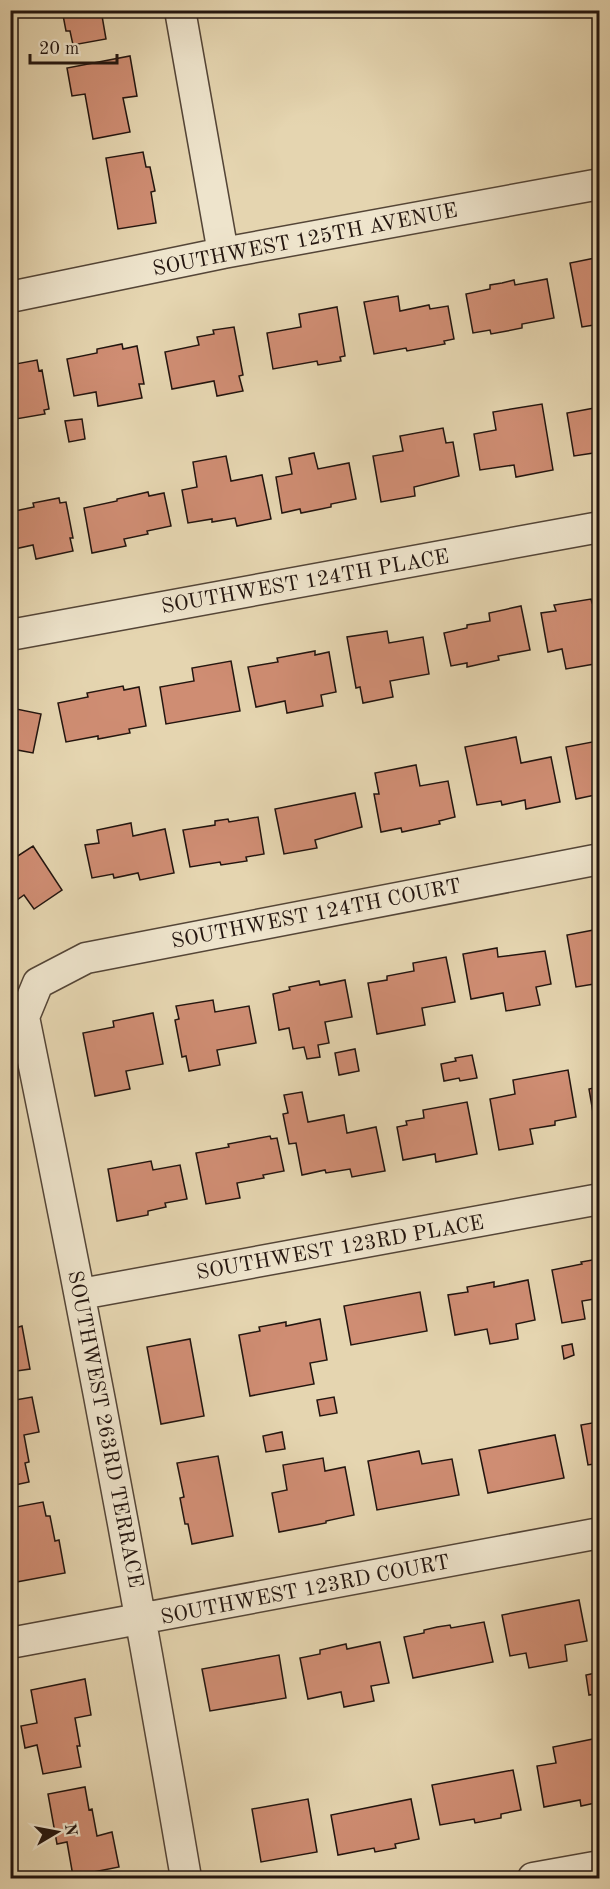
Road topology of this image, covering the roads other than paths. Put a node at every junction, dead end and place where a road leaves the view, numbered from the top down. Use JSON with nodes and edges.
{"nodes":[{"id":1,"x":180,"y":10,"type":"edge"},
{"id":2,"x":600,"y":184,"type":"edge"},
{"id":3,"x":223,"y":253,"type":"junction"},
{"id":4,"x":10,"y":297,"type":"edge"},
{"id":5,"x":600,"y":526,"type":"edge"},
{"id":6,"x":10,"y":635,"type":"edge"},
{"id":7,"x":600,"y":858,"type":"edge"},
{"id":8,"x":39,"y":983,"type":"joint"},
{"id":9,"x":600,"y":1199,"type":"edge"},
{"id":10,"x":81,"y":1294,"type":"junction"},
{"id":11,"x":600,"y":1533,"type":"edge"},
{"id":12,"x":142,"y":1620,"type":"junction"},
{"id":13,"x":10,"y":1643,"type":"edge"},
{"id":14,"x":600,"y":1866,"type":"edge"},
{"id":15,"x":186,"y":1878,"type":"edge"},
{"id":16,"x":533,"y":1878,"type":"edge"}],
"edges":[{"from":1,"to":3,"type":"street"},
{"from":2,"to":3,"type":"street","name":"SOUTHWEST 125TH AVENUE"},
{"from":3,"to":4,"type":"street","name":"SOUTHWEST 125TH AVENUE"},
{"from":5,"to":6,"type":"street","name":"SOUTHWEST 124TH PLACE"},
{"from":7,"to":8,"type":"street","name":"SOUTHWEST 124TH COURT"},
{"from":8,"to":10,"type":"street","name":"SOUTHWEST 263RD TERRACE"},
{"from":9,"to":10,"type":"street","name":"SOUTHWEST 123RD PLACE"},
{"from":10,"to":12,"type":"street","name":"SOUTHWEST 263RD TERRACE"},
{"from":11,"to":12,"type":"street","name":"SOUTHWEST 123RD COURT"},
{"from":12,"to":13,"type":"street","name":"SOUTHWEST 123RD COURT"},
{"from":12,"to":15,"type":"street","name":"SOUTHWEST 263RD TERRACE"},
{"from":14,"to":16,"type":"street"}]}
